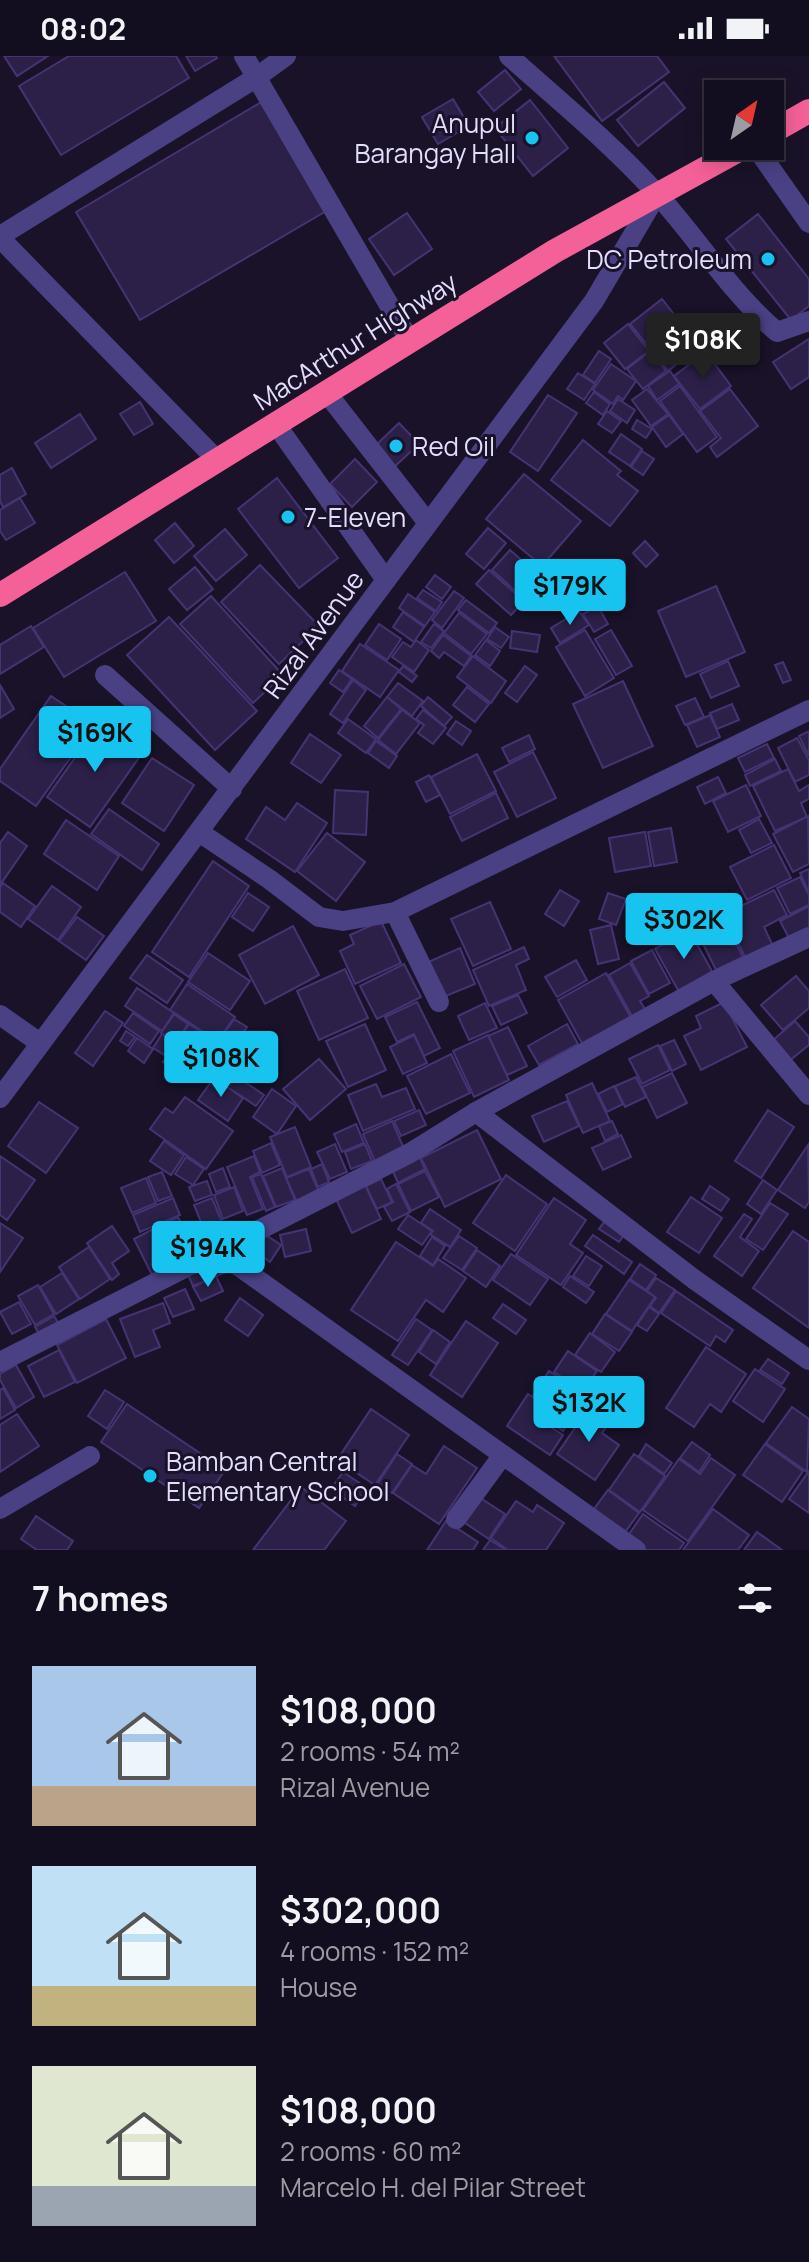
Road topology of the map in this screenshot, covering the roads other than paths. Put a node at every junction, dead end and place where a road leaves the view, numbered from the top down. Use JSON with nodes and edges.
{"nodes":[{"id":1,"x":244,"y":56,"type":"edge"},
{"id":2,"x":286,"y":56,"type":"edge"},
{"id":3,"x":509,"y":56,"type":"edge"},
{"id":4,"x":257,"y":77,"type":"junction"},
{"id":5,"x":809,"y":111,"type":"edge"},
{"id":6,"x":784,"y":125,"type":"edge"},
{"id":7,"x":720,"y":160,"type":"edge"},
{"id":8,"x":765,"y":160,"type":"edge"},
{"id":9,"x":657,"y":194,"type":"junction"},
{"id":10,"x":809,"y":223,"type":"edge"},
{"id":11,"x":0,"y":237,"type":"edge"},
{"id":12,"x":809,"y":321,"type":"edge"},
{"id":13,"x":410,"y":341,"type":"junction"},
{"id":14,"x":326,"y":392,"type":"junction"},
{"id":15,"x":275,"y":423,"type":"junction"},
{"id":16,"x":216,"y":459,"type":"junction"},
{"id":17,"x":428,"y":523,"type":"junction"},
{"id":18,"x":386,"y":580,"type":"junction"},
{"id":19,"x":0,"y":595,"type":"edge"},
{"id":20,"x":105,"y":675,"type":"dead end"},
{"id":21,"x":809,"y":710,"type":"edge"},
{"id":22,"x":232,"y":789,"type":"junction"},
{"id":23,"x":199,"y":832,"type":"junction"},
{"id":24,"x":395,"y":912,"type":"junction"},
{"id":25,"x":809,"y":937,"type":"edge"},
{"id":26,"x":714,"y":981,"type":"junction"},
{"id":27,"x":439,"y":1002,"type":"dead end"},
{"id":28,"x":0,"y":1015,"type":"edge"},
{"id":29,"x":40,"y":1043,"type":"junction"},
{"id":30,"x":809,"y":1095,"type":"edge"},
{"id":31,"x":0,"y":1098,"type":"edge"},
{"id":32,"x":476,"y":1112,"type":"junction"},
{"id":33,"x":219,"y":1252,"type":"junction"},
{"id":34,"x":809,"y":1360,"type":"edge"},
{"id":35,"x":0,"y":1362,"type":"edge"},
{"id":36,"x":503,"y":1455,"type":"junction"},
{"id":37,"x":90,"y":1456,"type":"dead end"},
{"id":38,"x":0,"y":1509,"type":"edge"},
{"id":39,"x":456,"y":1519,"type":"dead end"},
{"id":40,"x":636,"y":1550,"type":"edge"}],
"edges":[{"from":1,"to":4,"type":"street"},
{"from":2,"to":4,"type":"street"},
{"from":3,"to":9,"type":"street"},
{"from":4,"to":11,"type":"street"},
{"from":4,"to":13,"type":"street"},
{"from":5,"to":6,"type":"highway"},
{"from":7,"to":9,"type":"highway","name":"MacArthur Highway"},
{"from":8,"to":10,"type":"street"},
{"from":9,"to":12,"type":"street"},
{"from":9,"to":13,"type":"highway","name":"MacArthur Highway"},
{"from":9,"to":17,"type":"street","name":"Rizal Avenue"},
{"from":11,"to":16,"type":"street"},
{"from":13,"to":14,"type":"highway","name":"MacArthur Highway"},
{"from":14,"to":15,"type":"highway","name":"MacArthur Highway"},
{"from":14,"to":17,"type":"street"},
{"from":15,"to":16,"type":"highway","name":"MacArthur Highway"},
{"from":15,"to":18,"type":"street"},
{"from":16,"to":19,"type":"highway","name":"MacArthur Highway"},
{"from":17,"to":18,"type":"street","name":"Rizal Avenue"},
{"from":18,"to":22,"type":"street","name":"Rizal Avenue"},
{"from":20,"to":22,"type":"street"},
{"from":21,"to":24,"type":"street"},
{"from":22,"to":23,"type":"street","name":"Rizal Avenue"},
{"from":23,"to":24,"type":"street"},
{"from":23,"to":29,"type":"street","name":"Rizal Avenue"},
{"from":24,"to":27,"type":"street"},
{"from":25,"to":26,"type":"street"},
{"from":26,"to":30,"type":"street"},
{"from":26,"to":32,"type":"street"},
{"from":28,"to":29,"type":"street"},
{"from":29,"to":31,"type":"street","name":"Rizal Avenue"},
{"from":32,"to":33,"type":"street"},
{"from":32,"to":34,"type":"street"},
{"from":33,"to":35,"type":"street"},
{"from":33,"to":36,"type":"street"},
{"from":36,"to":39,"type":"street"},
{"from":36,"to":40,"type":"street"},
{"from":37,"to":38,"type":"street"}]}
